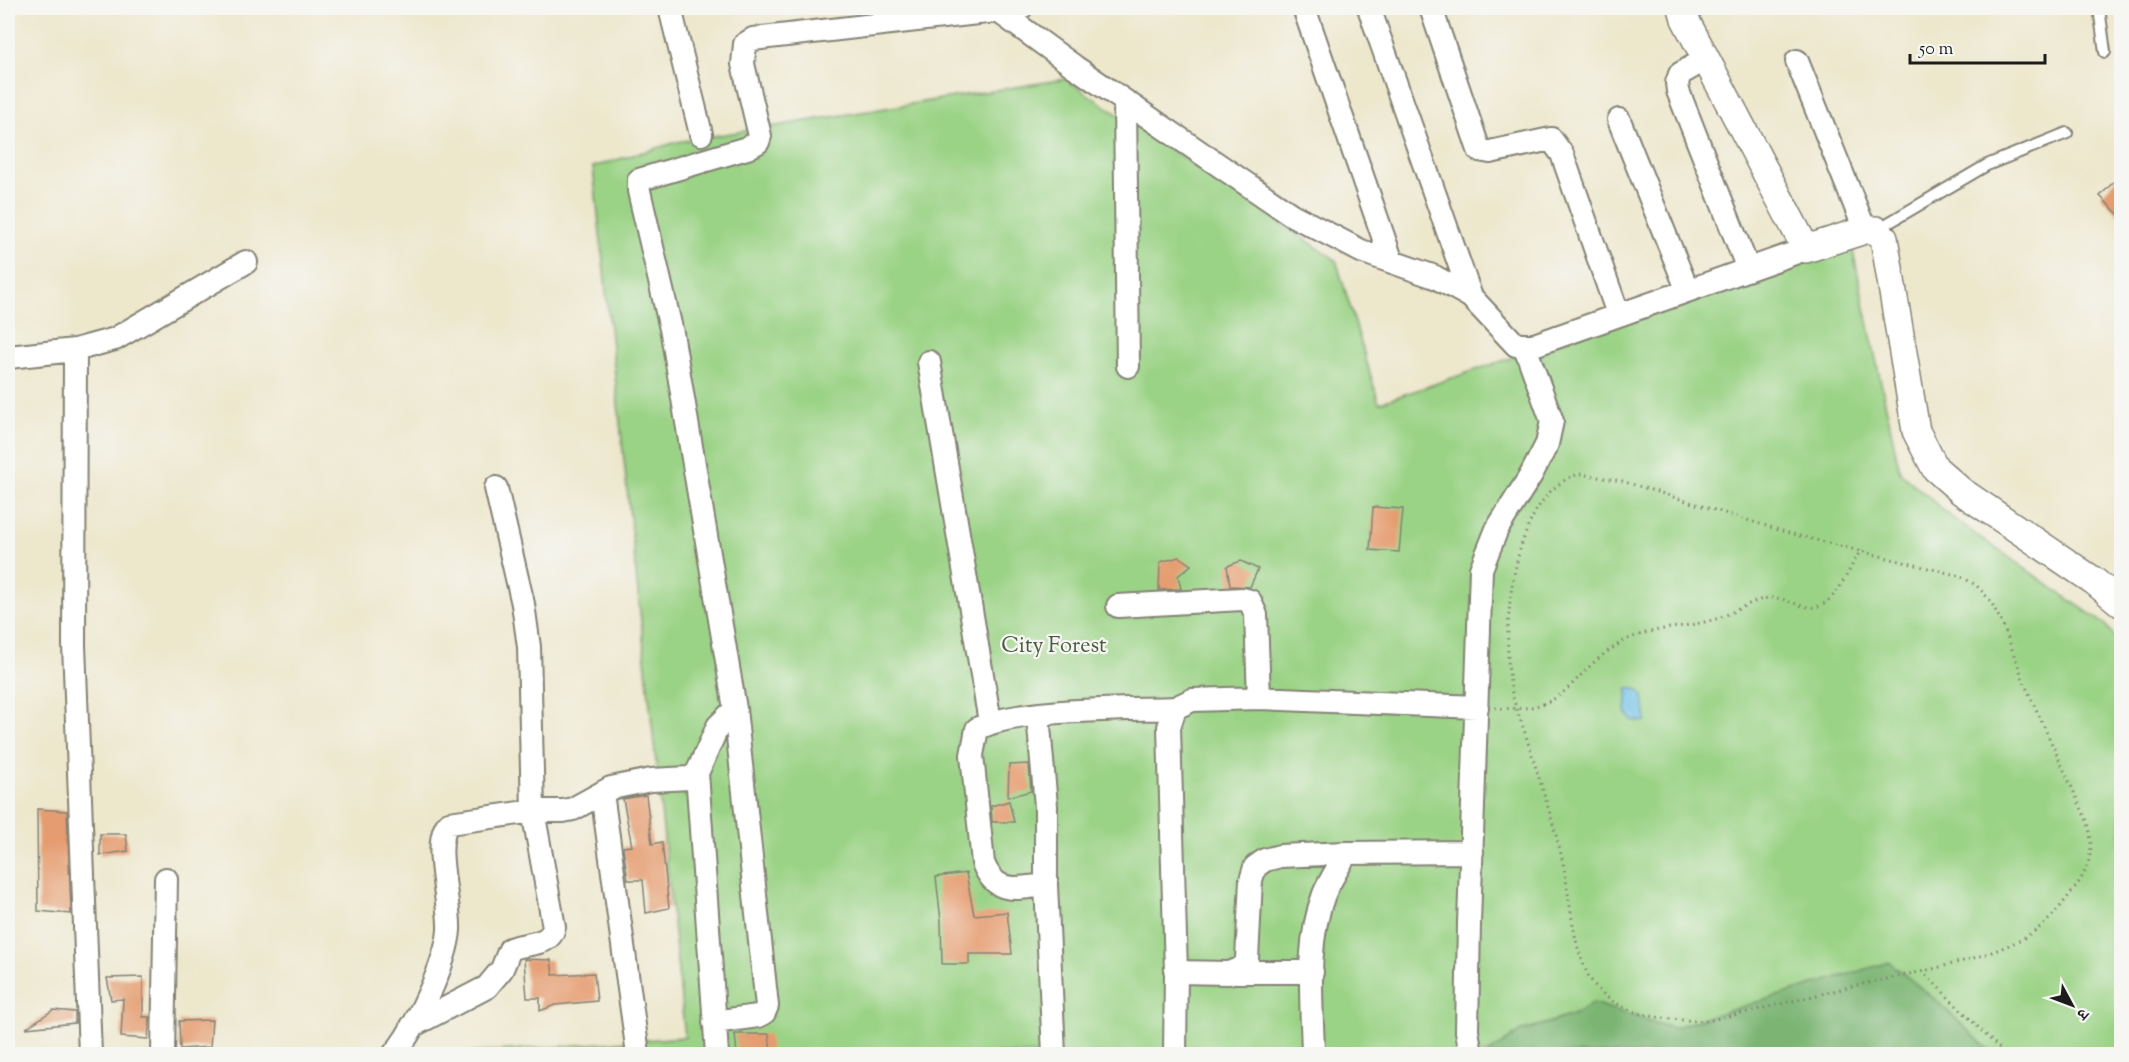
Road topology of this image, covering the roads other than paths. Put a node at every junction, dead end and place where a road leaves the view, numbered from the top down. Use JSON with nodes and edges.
{"nodes":[{"id":1,"x":670,"y":8,"type":"edge"},
{"id":2,"x":1021,"y":8,"type":"edge"},
{"id":3,"x":1304,"y":8,"type":"edge"},
{"id":4,"x":1369,"y":8,"type":"edge"},
{"id":5,"x":1431,"y":8,"type":"edge"},
{"id":6,"x":1682,"y":8,"type":"edge"},
{"id":7,"x":2099,"y":8,"type":"edge"},
{"id":8,"x":996,"y":9,"type":"edge"},
{"id":9,"x":2105,"y":52,"type":"dead end"},
{"id":10,"x":1706,"y":59,"type":"junction"},
{"id":11,"x":1797,"y":60,"type":"dead end"},
{"id":12,"x":1125,"y":102,"type":"junction"},
{"id":13,"x":1619,"y":120,"type":"dead end"},
{"id":14,"x":2067,"y":133,"type":"dead end"},
{"id":15,"x":701,"y":134,"type":"dead end"},
{"id":16,"x":1871,"y":230,"type":"junction"},
{"id":17,"x":1806,"y":249,"type":"junction"},
{"id":18,"x":246,"y":262,"type":"dead end"},
{"id":19,"x":1392,"y":262,"type":"junction"},
{"id":20,"x":1748,"y":269,"type":"junction"},
{"id":21,"x":1687,"y":289,"type":"junction"},
{"id":22,"x":1471,"y":297,"type":"junction"},
{"id":23,"x":1618,"y":314,"type":"junction"},
{"id":24,"x":1525,"y":347,"type":"junction"},
{"id":25,"x":75,"y":350,"type":"junction"},
{"id":26,"x":8,"y":357,"type":"edge"},
{"id":27,"x":929,"y":362,"type":"dead end"},
{"id":28,"x":1128,"y":366,"type":"dead end"},
{"id":29,"x":496,"y":488,"type":"dead end"},
{"id":30,"x":2121,"y":604,"type":"edge"},
{"id":31,"x":1118,"y":606,"type":"dead end"},
{"id":32,"x":1260,"y":698,"type":"junction"},
{"id":33,"x":1485,"y":707,"type":"junction"},
{"id":34,"x":1174,"y":708,"type":"junction"},
{"id":35,"x":735,"y":709,"type":"junction"},
{"id":36,"x":1038,"y":715,"type":"junction"},
{"id":37,"x":990,"y":722,"type":"junction"},
{"id":38,"x":697,"y":773,"type":"junction"},
{"id":39,"x":602,"y":793,"type":"junction"},
{"id":40,"x":533,"y":811,"type":"junction"},
{"id":41,"x":1472,"y":852,"type":"junction"},
{"id":42,"x":1346,"y":853,"type":"junction"},
{"id":43,"x":166,"y":879,"type":"dead end"},
{"id":44,"x":1046,"y":885,"type":"junction"},
{"id":45,"x":1176,"y":972,"type":"junction"},
{"id":46,"x":1237,"y":972,"type":"junction"},
{"id":47,"x":1311,"y":972,"type":"junction"},
{"id":48,"x":714,"y":1022,"type":"junction"},
{"id":49,"x":411,"y":1026,"type":"junction"},
{"id":50,"x":90,"y":1054,"type":"edge"},
{"id":51,"x":163,"y":1054,"type":"edge"},
{"id":52,"x":394,"y":1054,"type":"edge"},
{"id":53,"x":638,"y":1054,"type":"edge"},
{"id":54,"x":717,"y":1054,"type":"edge"},
{"id":55,"x":1054,"y":1054,"type":"edge"},
{"id":56,"x":1175,"y":1054,"type":"edge"},
{"id":57,"x":1313,"y":1054,"type":"edge"},
{"id":58,"x":1471,"y":1054,"type":"edge"}],
"edges":[{"from":1,"to":15,"type":"street"},
{"from":2,"to":8,"type":"street"},
{"from":3,"to":19,"type":"street"},
{"from":4,"to":22,"type":"street"},
{"from":5,"to":23,"type":"street"},
{"from":6,"to":10,"type":"street"},
{"from":7,"to":9,"type":"lane"},
{"from":8,"to":12,"type":"street"},
{"from":8,"to":35,"type":"street"},
{"from":10,"to":17,"type":"street"},
{"from":10,"to":20,"type":"street"},
{"from":11,"to":16,"type":"street"},
{"from":12,"to":19,"type":"street"},
{"from":12,"to":28,"type":"street"},
{"from":13,"to":21,"type":"street"},
{"from":14,"to":16,"type":"lane"},
{"from":16,"to":17,"type":"street"},
{"from":16,"to":30,"type":"street"},
{"from":17,"to":20,"type":"street"},
{"from":18,"to":25,"type":"street"},
{"from":19,"to":22,"type":"street"},
{"from":20,"to":21,"type":"street"},
{"from":21,"to":23,"type":"street"},
{"from":22,"to":24,"type":"street"},
{"from":23,"to":24,"type":"street"},
{"from":24,"to":33,"type":"street"},
{"from":25,"to":26,"type":"street"},
{"from":25,"to":50,"type":"street"},
{"from":27,"to":37,"type":"street"},
{"from":29,"to":40,"type":"street"},
{"from":31,"to":32,"type":"street"},
{"from":32,"to":33,"type":"street"},
{"from":32,"to":34,"type":"street"},
{"from":33,"to":41,"type":"street"},
{"from":34,"to":36,"type":"street"},
{"from":34,"to":45,"type":"street"},
{"from":35,"to":38,"type":"street"},
{"from":35,"to":48,"type":"street"},
{"from":36,"to":37,"type":"street"},
{"from":36,"to":44,"type":"street"},
{"from":37,"to":44,"type":"street"},
{"from":38,"to":39,"type":"street"},
{"from":38,"to":48,"type":"street"},
{"from":39,"to":40,"type":"street"},
{"from":39,"to":53,"type":"street"},
{"from":40,"to":49,"type":"street"},
{"from":40,"to":49,"type":"street"},
{"from":41,"to":42,"type":"street"},
{"from":41,"to":58,"type":"street"},
{"from":42,"to":46,"type":"street"},
{"from":42,"to":47,"type":"street"},
{"from":43,"to":51,"type":"street"},
{"from":44,"to":55,"type":"street"},
{"from":45,"to":46,"type":"street"},
{"from":45,"to":56,"type":"street"},
{"from":46,"to":47,"type":"street"},
{"from":47,"to":57,"type":"street"},
{"from":48,"to":54,"type":"street"},
{"from":49,"to":52,"type":"street"}]}
